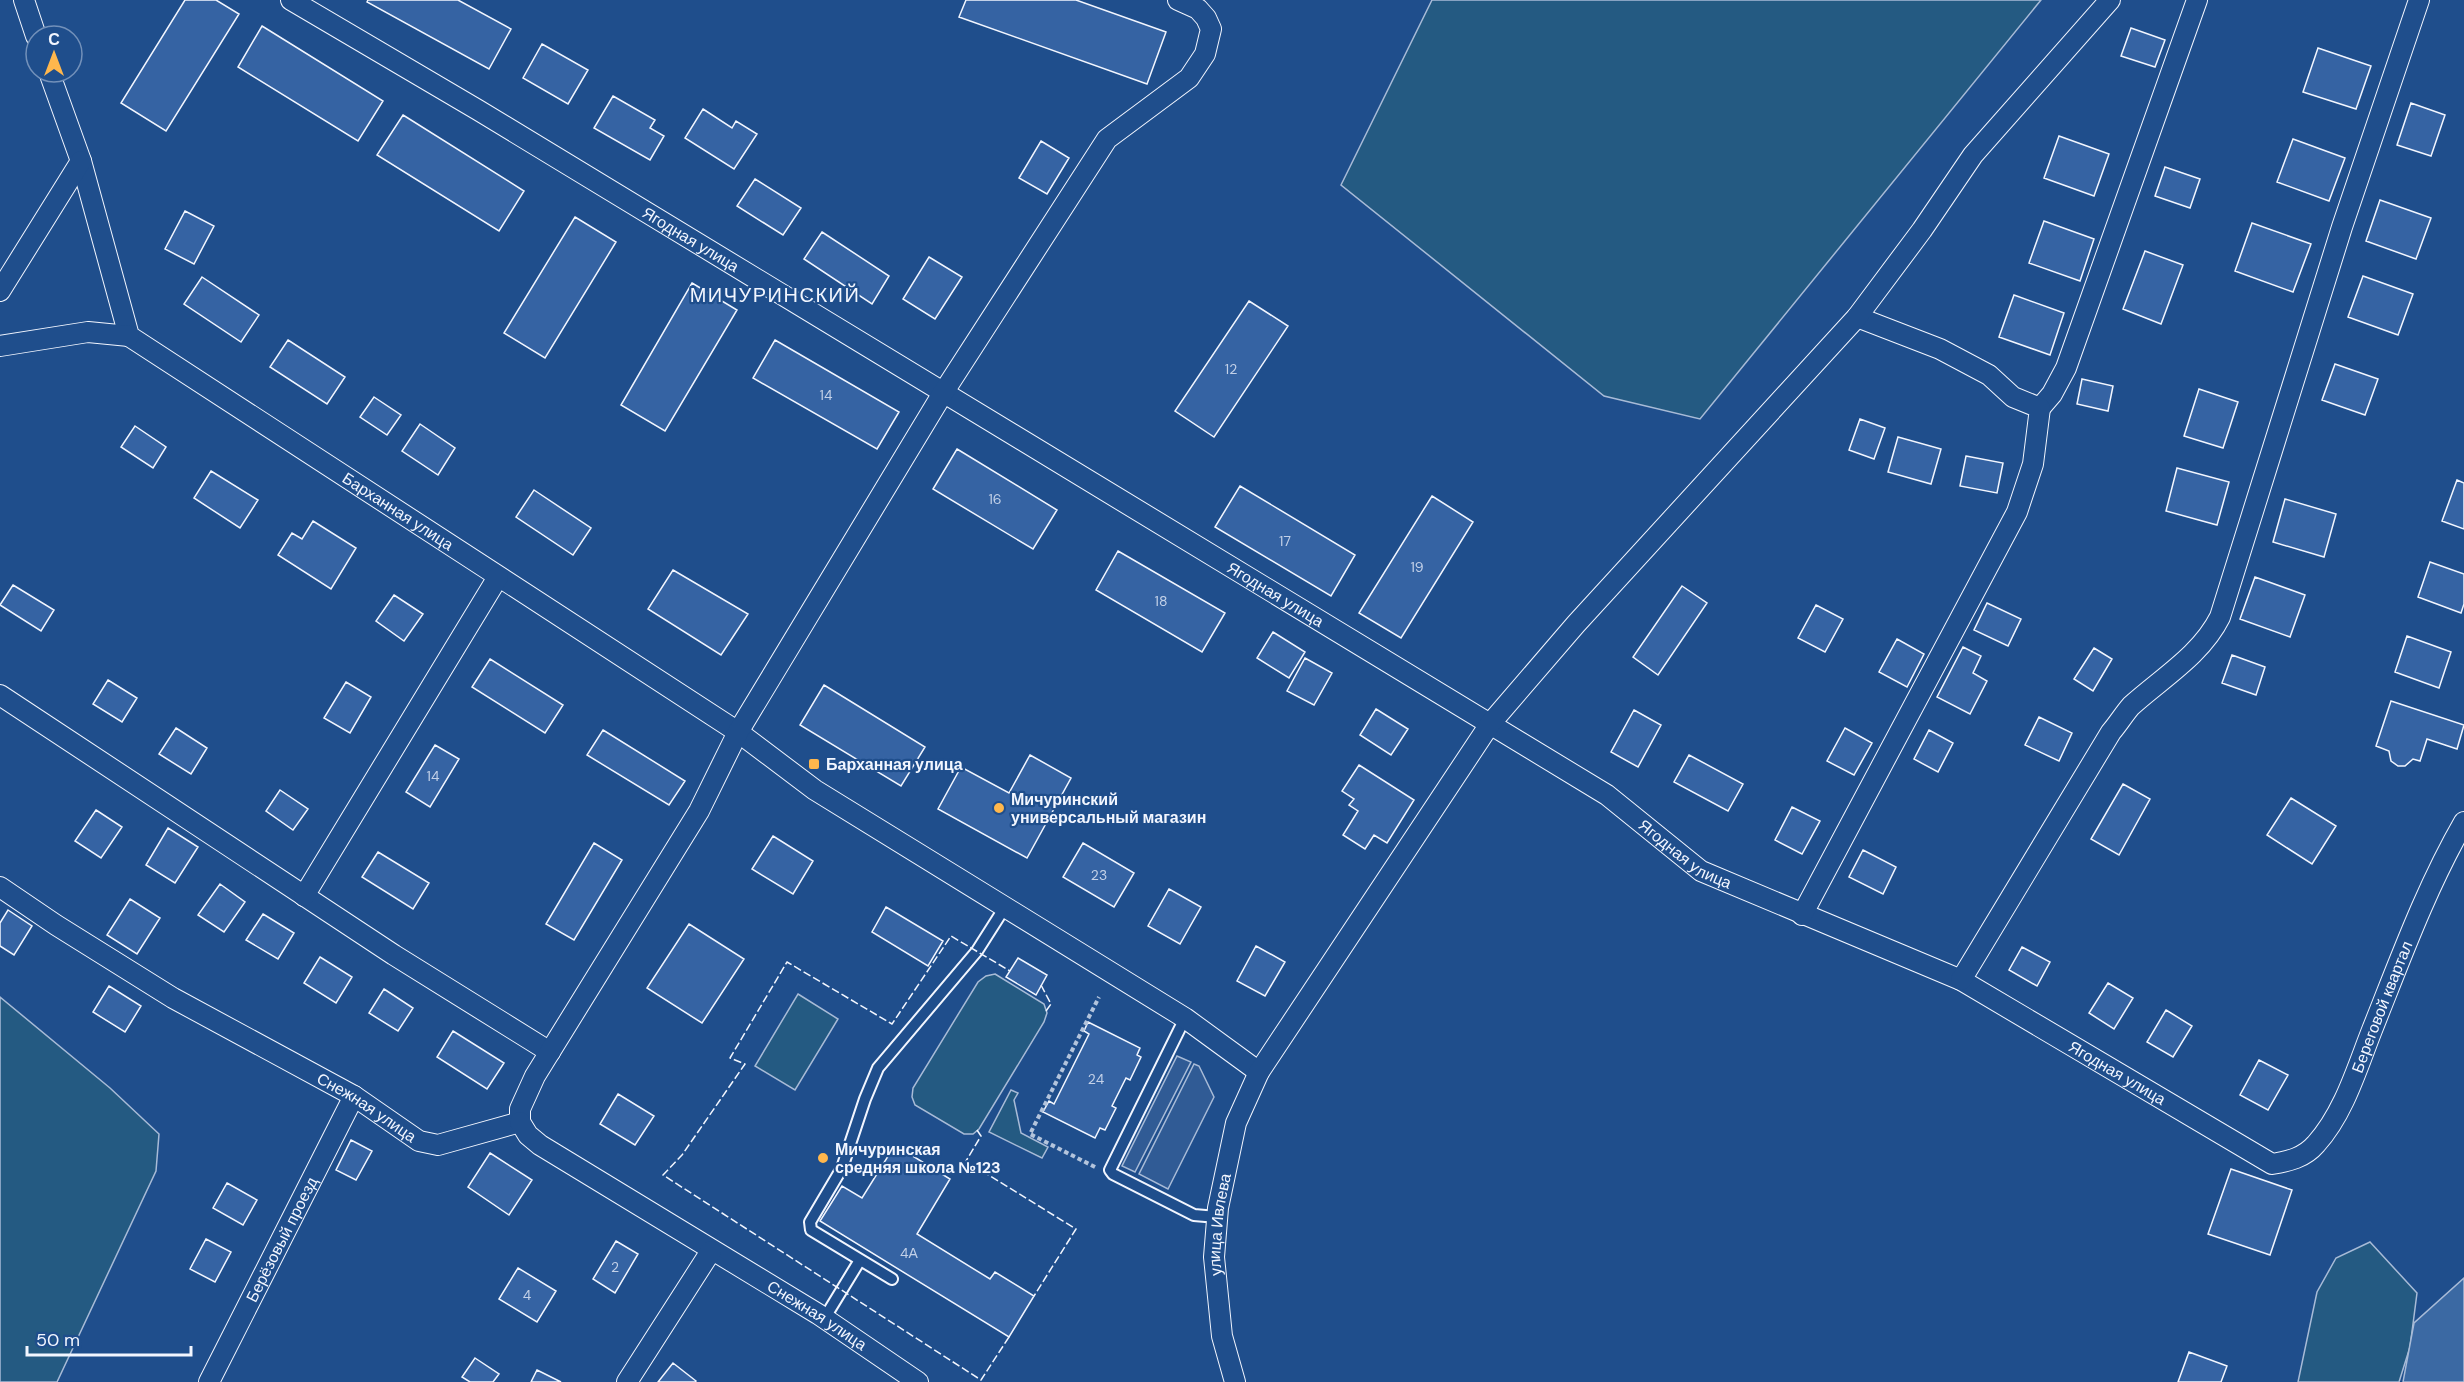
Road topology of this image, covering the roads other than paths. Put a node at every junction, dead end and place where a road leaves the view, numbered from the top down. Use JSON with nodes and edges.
{"nodes":[{"id":1,"x":24,"y":0,"type":"edge"},
{"id":2,"x":291,"y":0,"type":"edge"},
{"id":3,"x":1178,"y":0,"type":"edge"},
{"id":4,"x":2110,"y":0,"type":"edge"},
{"id":5,"x":2197,"y":0,"type":"edge"},
{"id":6,"x":2419,"y":0,"type":"edge"},
{"id":7,"x":32,"y":24,"type":"edge"},
{"id":8,"x":53,"y":84,"type":"edge"},
{"id":9,"x":81,"y":161,"type":"junction"},
{"id":10,"x":0,"y":291,"type":"edge"},
{"id":11,"x":1857,"y":317,"type":"junction"},
{"id":12,"x":129,"y":336,"type":"junction"},
{"id":13,"x":0,"y":346,"type":"edge"},
{"id":14,"x":943,"y":393,"type":"junction"},
{"id":15,"x":2040,"y":408,"type":"junction"},
{"id":16,"x":498,"y":577,"type":"junction"},
{"id":17,"x":0,"y":694,"type":"edge"},
{"id":18,"x":1490,"y":724,"type":"junction"},
{"id":19,"x":738,"y":732,"type":"junction"},
{"id":20,"x":2464,"y":822,"type":"edge"},
{"id":21,"x":0,"y":887,"type":"edge"},
{"id":22,"x":304,"y":896,"type":"junction"},
{"id":23,"x":1005,"y":907,"type":"junction"},
{"id":24,"x":1802,"y":915,"type":"junction"},
{"id":25,"x":1961,"y":980,"type":"junction"},
{"id":26,"x":1185,"y":1018,"type":"junction"},
{"id":27,"x":550,"y":1052,"type":"junction"},
{"id":28,"x":1259,"y":1072,"type":"junction"},
{"id":29,"x":354,"y":1096,"type":"junction"},
{"id":30,"x":520,"y":1122,"type":"junction"},
{"id":31,"x":2272,"y":1164,"type":"joint"},
{"id":32,"x":1217,"y":1217,"type":"junction"},
{"id":33,"x":711,"y":1251,"type":"junction"},
{"id":34,"x":860,"y":1260,"type":"junction"},
{"id":35,"x":892,"y":1278,"type":"dead end"},
{"id":36,"x":824,"y":1319,"type":"junction"},
{"id":37,"x":208,"y":1382,"type":"edge"},
{"id":38,"x":627,"y":1382,"type":"edge"},
{"id":39,"x":918,"y":1382,"type":"edge"},
{"id":40,"x":1235,"y":1382,"type":"edge"}],
"edges":[{"from":1,"to":7,"type":"street"},
{"from":2,"to":14,"type":"street","name":"Ягодная улица"},
{"from":3,"to":14,"type":"street"},
{"from":4,"to":11,"type":"street","name":"улица Ивлева"},
{"from":5,"to":15,"type":"street"},
{"from":6,"to":25,"type":"street"},
{"from":8,"to":9,"type":"street"},
{"from":9,"to":10,"type":"street"},
{"from":9,"to":12,"type":"street"},
{"from":11,"to":15,"type":"street"},
{"from":11,"to":18,"type":"street","name":"улица Ивлева"},
{"from":12,"to":13,"type":"street"},
{"from":12,"to":16,"type":"street","name":"Барханная улица"},
{"from":14,"to":18,"type":"street","name":"Ягодная улица"},
{"from":14,"to":19,"type":"street"},
{"from":15,"to":24,"type":"street"},
{"from":16,"to":19,"type":"street","name":"Барханная улица"},
{"from":16,"to":22,"type":"street"},
{"from":17,"to":22,"type":"street"},
{"from":18,"to":24,"type":"street","name":"Ягодная улица"},
{"from":18,"to":28,"type":"street","name":"улица Ивлева"},
{"from":19,"to":23,"type":"street","name":"Барханная улица"},
{"from":19,"to":27,"type":"street"},
{"from":20,"to":31,"type":"street","name":"Береговой квартал"},
{"from":21,"to":29,"type":"street","name":"Снежная улица"},
{"from":22,"to":27,"type":"street"},
{"from":23,"to":26,"type":"street","name":"Барханная улица"},
{"from":23,"to":34,"type":"lane"},
{"from":24,"to":25,"type":"street","name":"Ягодная улица"},
{"from":25,"to":31,"type":"street","name":"Ягодная улица"},
{"from":26,"to":28,"type":"street","name":"Барханная улица"},
{"from":26,"to":32,"type":"lane"},
{"from":27,"to":30,"type":"street"},
{"from":28,"to":32,"type":"street","name":"улица Ивлева"},
{"from":29,"to":30,"type":"street","name":"Снежная улица"},
{"from":29,"to":37,"type":"street","name":"Берёзовый проезд"},
{"from":30,"to":33,"type":"street","name":"Снежная улица"},
{"from":32,"to":40,"type":"street","name":"улица Ивлева"},
{"from":33,"to":36,"type":"street","name":"Снежная улица"},
{"from":33,"to":38,"type":"street"},
{"from":34,"to":35,"type":"lane"},
{"from":34,"to":36,"type":"lane"},
{"from":36,"to":39,"type":"street","name":"Снежная улица"}]}
